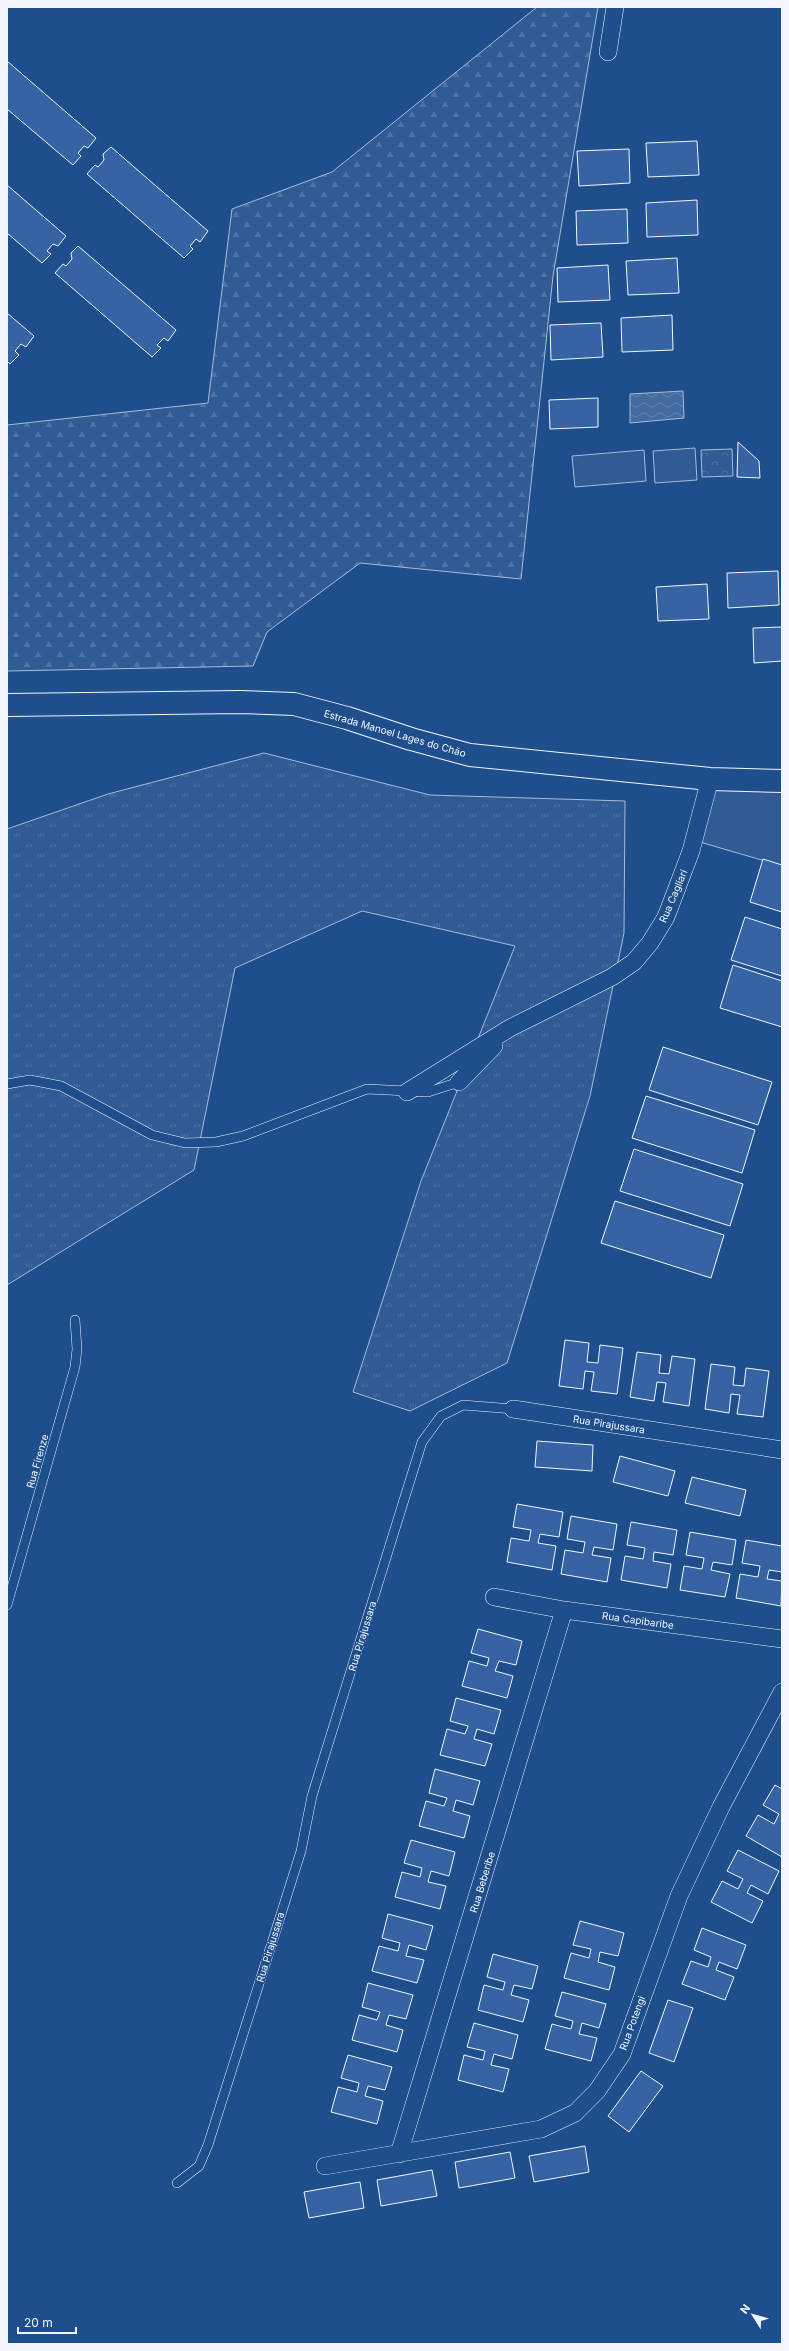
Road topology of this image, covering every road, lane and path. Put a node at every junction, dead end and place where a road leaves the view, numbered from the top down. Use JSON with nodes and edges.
{"nodes":[{"id":1,"x":615,"y":7,"type":"edge"},
{"id":2,"x":608,"y":52,"type":"dead end"},
{"id":3,"x":7,"y":705,"type":"edge"},
{"id":4,"x":710,"y":779,"type":"junction"},
{"id":5,"x":782,"y":781,"type":"edge"},
{"id":6,"x":510,"y":1028,"type":"junction"},
{"id":7,"x":459,"y":1082,"type":"joint"},
{"id":8,"x":7,"y":1084,"type":"edge"},
{"id":9,"x":407,"y":1092,"type":"junction"},
{"id":10,"x":75,"y":1320,"type":"dead end"},
{"id":11,"x":513,"y":1409,"type":"joint"},
{"id":12,"x":782,"y":1450,"type":"edge"},
{"id":13,"x":494,"y":1597,"type":"dead end"},
{"id":14,"x":7,"y":1605,"type":"edge"},
{"id":15,"x":564,"y":1610,"type":"junction"},
{"id":16,"x":782,"y":1639,"type":"edge"},
{"id":17,"x":782,"y":1692,"type":"edge"},
{"id":18,"x":399,"y":2154,"type":"junction"},
{"id":19,"x":325,"y":2166,"type":"dead end"},
{"id":20,"x":177,"y":2183,"type":"dead end"}],
"edges":[{"from":1,"to":2,"type":"street"},
{"from":3,"to":4,"type":"street","name":"Estrada Manoel Lages do Chão"},
{"from":4,"to":5,"type":"street","name":"Estrada Manoel Lages do Chão"},
{"from":4,"to":6,"type":"street","name":"Rua Cagliari"},
{"from":6,"to":7,"type":"street","name":"Rua Cagliari"},
{"from":6,"to":9,"type":"street","name":"Rua Cagliari"},
{"from":7,"to":9,"type":"lane"},
{"from":8,"to":9,"type":"lane"},
{"from":10,"to":14,"type":"lane","name":"Rua Firenze"},
{"from":11,"to":12,"type":"street","name":"Rua Pirajussara"},
{"from":11,"to":20,"type":"lane","name":"Rua Pirajussara"},
{"from":13,"to":15,"type":"street","name":"Rua Capibaribe"},
{"from":15,"to":16,"type":"street","name":"Rua Capibaribe"},
{"from":15,"to":18,"type":"street","name":"Rua Beberibe"},
{"from":17,"to":18,"type":"street","name":"Rua Potengi"},
{"from":18,"to":19,"type":"street","name":"Rua Potengi"}]}
